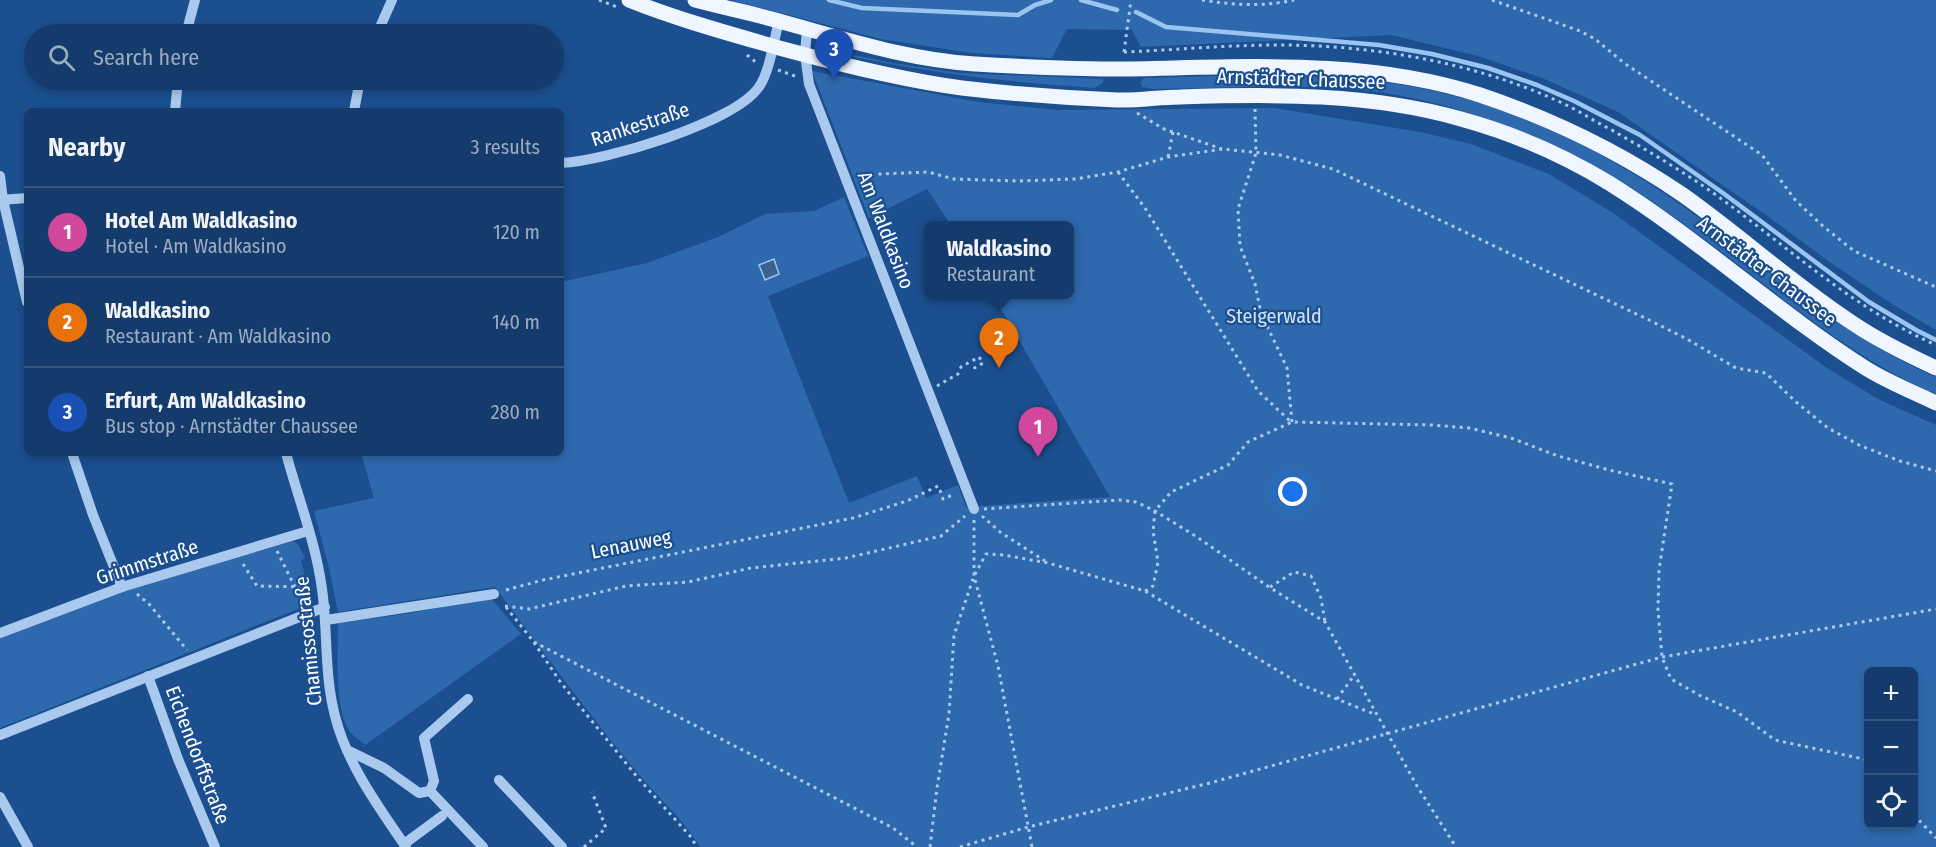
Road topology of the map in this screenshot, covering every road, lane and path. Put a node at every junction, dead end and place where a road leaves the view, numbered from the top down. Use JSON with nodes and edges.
{"nodes":[{"id":1,"x":195,"y":0,"type":"edge"},
{"id":2,"x":392,"y":0,"type":"edge"},
{"id":3,"x":628,"y":0,"type":"edge"},
{"id":4,"x":695,"y":0,"type":"edge"},
{"id":5,"x":1131,"y":0,"type":"edge"},
{"id":6,"x":1202,"y":0,"type":"edge"},
{"id":7,"x":1294,"y":0,"type":"edge"},
{"id":8,"x":1492,"y":0,"type":"edge"},
{"id":9,"x":779,"y":21,"type":"junction"},
{"id":10,"x":189,"y":24,"type":"edge"},
{"id":11,"x":381,"y":24,"type":"edge"},
{"id":12,"x":807,"y":29,"type":"junction"},
{"id":13,"x":772,"y":45,"type":"junction"},
{"id":14,"x":805,"y":54,"type":"junction"},
{"id":15,"x":1122,"y":69,"type":"junction"},
{"id":16,"x":177,"y":90,"type":"edge"},
{"id":17,"x":358,"y":90,"type":"edge"},
{"id":18,"x":1254,"y":96,"type":"junction"},
{"id":19,"x":175,"y":108,"type":"edge"},
{"id":20,"x":355,"y":108,"type":"edge"},
{"id":21,"x":1142,"y":117,"type":"dead end"},
{"id":22,"x":1173,"y":132,"type":"junction"},
{"id":23,"x":1223,"y":149,"type":"junction"},
{"id":24,"x":1256,"y":153,"type":"junction"},
{"id":25,"x":1168,"y":156,"type":"junction"},
{"id":26,"x":564,"y":163,"type":"edge"},
{"id":27,"x":1118,"y":172,"type":"junction"},
{"id":28,"x":0,"y":176,"type":"edge"},
{"id":29,"x":846,"y":176,"type":"junction"},
{"id":30,"x":24,"y":198,"type":"edge"},
{"id":31,"x":2,"y":200,"type":"edge"},
{"id":32,"x":1936,"y":287,"type":"edge"},
{"id":33,"x":24,"y":291,"type":"edge"},
{"id":34,"x":968,"y":363,"type":"junction"},
{"id":35,"x":1936,"y":368,"type":"edge"},
{"id":36,"x":935,"y":387,"type":"dead end"},
{"id":37,"x":1936,"y":403,"type":"edge"},
{"id":38,"x":1292,"y":422,"type":"junction"},
{"id":39,"x":73,"y":456,"type":"edge"},
{"id":40,"x":287,"y":456,"type":"edge"},
{"id":41,"x":1936,"y":471,"type":"edge"},
{"id":42,"x":966,"y":490,"type":"junction"},
{"id":43,"x":974,"y":509,"type":"junction"},
{"id":44,"x":1155,"y":511,"type":"junction"},
{"id":45,"x":308,"y":531,"type":"junction"},
{"id":46,"x":272,"y":542,"type":"junction"},
{"id":47,"x":235,"y":553,"type":"junction"},
{"id":48,"x":1048,"y":562,"type":"junction"},
{"id":49,"x":974,"y":576,"type":"junction"},
{"id":50,"x":122,"y":587,"type":"junction"},
{"id":51,"x":295,"y":587,"type":"junction"},
{"id":52,"x":1269,"y":587,"type":"junction"},
{"id":53,"x":322,"y":588,"type":"junction"},
{"id":54,"x":1145,"y":591,"type":"junction"},
{"id":55,"x":494,"y":594,"type":"junction"},
{"id":56,"x":505,"y":606,"type":"junction"},
{"id":57,"x":324,"y":607,"type":"junction"},
{"id":58,"x":1936,"y":609,"type":"edge"},
{"id":59,"x":326,"y":620,"type":"junction"},
{"id":60,"x":1324,"y":622,"type":"junction"},
{"id":61,"x":0,"y":633,"type":"edge"},
{"id":62,"x":533,"y":641,"type":"junction"},
{"id":63,"x":1662,"y":657,"type":"junction"},
{"id":64,"x":194,"y":658,"type":"junction"},
{"id":65,"x":1354,"y":674,"type":"junction"},
{"id":66,"x":148,"y":676,"type":"junction"},
{"id":67,"x":468,"y":699,"type":"dead end"},
{"id":68,"x":1337,"y":699,"type":"junction"},
{"id":69,"x":1376,"y":715,"type":"junction"},
{"id":70,"x":1388,"y":732,"type":"junction"},
{"id":71,"x":0,"y":735,"type":"edge"},
{"id":72,"x":347,"y":750,"type":"junction"},
{"id":73,"x":1864,"y":759,"type":"edge"},
{"id":74,"x":500,"y":780,"type":"dead end"},
{"id":75,"x":430,"y":791,"type":"junction"},
{"id":76,"x":592,"y":792,"type":"dead end"},
{"id":77,"x":0,"y":797,"type":"edge"},
{"id":78,"x":442,"y":816,"type":"dead end"},
{"id":79,"x":1918,"y":819,"type":"edge"},
{"id":80,"x":1028,"y":827,"type":"junction"},
{"id":81,"x":1936,"y":838,"type":"edge"},
{"id":82,"x":405,"y":845,"type":"edge"},
{"id":83,"x":28,"y":847,"type":"edge"},
{"id":84,"x":215,"y":847,"type":"edge"},
{"id":85,"x":483,"y":847,"type":"edge"},
{"id":86,"x":562,"y":847,"type":"edge"},
{"id":87,"x":584,"y":847,"type":"edge"},
{"id":88,"x":697,"y":847,"type":"edge"},
{"id":89,"x":917,"y":847,"type":"edge"},
{"id":90,"x":930,"y":847,"type":"edge"},
{"id":91,"x":960,"y":847,"type":"edge"},
{"id":92,"x":1032,"y":847,"type":"edge"},
{"id":93,"x":1456,"y":847,"type":"edge"}],
"edges":[{"from":1,"to":10,"type":"street"},
{"from":2,"to":11,"type":"street"},
{"from":3,"to":13,"type":"main road","name":"Arnstädter Chaussee"},
{"from":4,"to":9,"type":"main road","name":"Arnstädter Chaussee"},
{"from":5,"to":15,"type":"path"},
{"from":6,"to":7,"type":"path"},
{"from":8,"to":32,"type":"path"},
{"from":9,"to":12,"type":"main road","name":"Arnstädter Chaussee"},
{"from":9,"to":13,"type":"street","name":"Rankestraße"},
{"from":12,"to":14,"type":"street","name":"Am Waldkasino"},
{"from":12,"to":15,"type":"main road","name":"Arnstädter Chaussee"},
{"from":13,"to":14,"type":"main road","name":"Arnstädter Chaussee"},
{"from":13,"to":26,"type":"street","name":"Rankestraße"},
{"from":14,"to":18,"type":"main road","name":"Arnstädter Chaussee"},
{"from":14,"to":29,"type":"street","name":"Am Waldkasino"},
{"from":15,"to":35,"type":"main road","name":"Arnstädter Chaussee"},
{"from":16,"to":19,"type":"street"},
{"from":17,"to":20,"type":"street"},
{"from":18,"to":24,"type":"path"},
{"from":18,"to":37,"type":"main road","name":"Arnstädter Chaussee"},
{"from":21,"to":22,"type":"path"},
{"from":22,"to":23,"type":"path"},
{"from":22,"to":25,"type":"path"},
{"from":23,"to":24,"type":"path"},
{"from":23,"to":25,"type":"path"},
{"from":24,"to":38,"type":"path"},
{"from":24,"to":41,"type":"path"},
{"from":25,"to":27,"type":"path"},
{"from":27,"to":29,"type":"path"},
{"from":27,"to":38,"type":"path"},
{"from":28,"to":31,"type":"street"},
{"from":29,"to":42,"type":"street","name":"Am Waldkasino"},
{"from":30,"to":31,"type":"street"},
{"from":31,"to":33,"type":"street"},
{"from":34,"to":34,"type":"path"},
{"from":34,"to":36,"type":"path"},
{"from":38,"to":44,"type":"path"},
{"from":38,"to":63,"type":"path"},
{"from":39,"to":50,"type":"street"},
{"from":40,"to":45,"type":"street","name":"Chamissostraße"},
{"from":42,"to":43,"type":"street","name":"Am Waldkasino"},
{"from":42,"to":55,"type":"path","name":"Lenauweg"},
{"from":43,"to":44,"type":"path"},
{"from":43,"to":48,"type":"path"},
{"from":43,"to":49,"type":"path"},
{"from":43,"to":56,"type":"path"},
{"from":44,"to":52,"type":"path"},
{"from":44,"to":54,"type":"path"},
{"from":45,"to":46,"type":"street","name":"Grimmstraße"},
{"from":45,"to":53,"type":"street","name":"Chamissostraße"},
{"from":46,"to":47,"type":"street","name":"Grimmstraße"},
{"from":46,"to":51,"type":"path"},
{"from":47,"to":50,"type":"street","name":"Grimmstraße"},
{"from":47,"to":51,"type":"path"},
{"from":48,"to":49,"type":"path"},
{"from":48,"to":54,"type":"path"},
{"from":49,"to":80,"type":"path"},
{"from":49,"to":90,"type":"path"},
{"from":50,"to":61,"type":"street","name":"Grimmstraße"},
{"from":50,"to":64,"type":"path"},
{"from":51,"to":53,"type":"path"},
{"from":52,"to":60,"type":"path"},
{"from":52,"to":60,"type":"path"},
{"from":53,"to":57,"type":"street","name":"Chamissostraße"},
{"from":54,"to":68,"type":"path"},
{"from":55,"to":56,"type":"path"},
{"from":55,"to":59,"type":"street"},
{"from":56,"to":62,"type":"path"},
{"from":57,"to":59,"type":"street","name":"Chamissostraße"},
{"from":57,"to":64,"type":"street","name":"Eichendorffstraße"},
{"from":58,"to":63,"type":"path"},
{"from":59,"to":72,"type":"street","name":"Chamissostraße"},
{"from":60,"to":65,"type":"path"},
{"from":62,"to":88,"type":"path"},
{"from":62,"to":89,"type":"path"},
{"from":63,"to":70,"type":"path"},
{"from":63,"to":73,"type":"path"},
{"from":64,"to":66,"type":"street","name":"Eichendorffstraße"},
{"from":65,"to":68,"type":"path"},
{"from":65,"to":69,"type":"path"},
{"from":66,"to":71,"type":"street","name":"Eichendorffstraße"},
{"from":66,"to":84,"type":"street","name":"Eichendorffstraße"},
{"from":67,"to":75,"type":"street"},
{"from":68,"to":69,"type":"path"},
{"from":69,"to":70,"type":"path"},
{"from":70,"to":80,"type":"path"},
{"from":70,"to":93,"type":"path"},
{"from":72,"to":75,"type":"street"},
{"from":72,"to":82,"type":"street","name":"Chamissostraße"},
{"from":74,"to":86,"type":"street"},
{"from":75,"to":85,"type":"street"},
{"from":76,"to":87,"type":"path"},
{"from":77,"to":83,"type":"street"},
{"from":78,"to":82,"type":"street"},
{"from":79,"to":81,"type":"path"},
{"from":80,"to":91,"type":"path"},
{"from":80,"to":92,"type":"path"}]}
